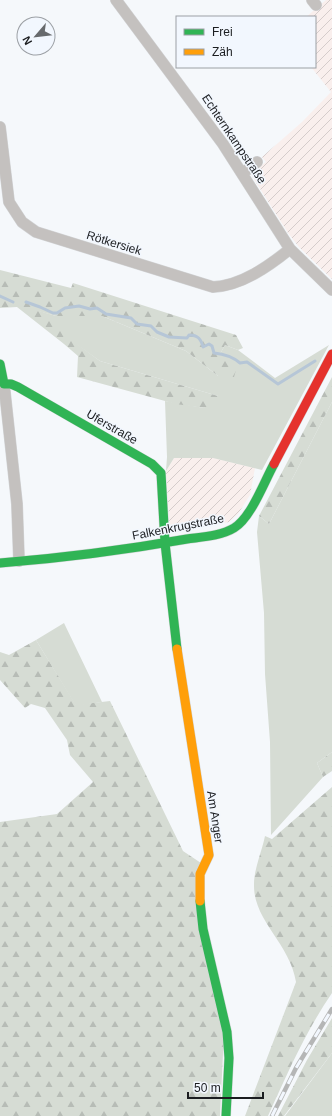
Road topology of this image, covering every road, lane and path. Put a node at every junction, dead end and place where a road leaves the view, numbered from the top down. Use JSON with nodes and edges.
{"nodes":[{"id":1,"x":116,"y":0,"type":"edge"},
{"id":2,"x":0,"y":127,"type":"edge"},
{"id":3,"x":257,"y":162,"type":"dead end"},
{"id":4,"x":243,"y":173,"type":"junction"},
{"id":5,"x":290,"y":249,"type":"junction"},
{"id":6,"x":332,"y":290,"type":"edge"},
{"id":7,"x":330,"y":358,"type":"edge"},
{"id":8,"x":0,"y":364,"type":"edge"},
{"id":9,"x":4,"y":384,"type":"junction"},
{"id":10,"x":165,"y":543,"type":"junction"},
{"id":11,"x":19,"y":561,"type":"junction"},
{"id":12,"x":0,"y":563,"type":"edge"},
{"id":13,"x":226,"y":1116,"type":"edge"}],
"edges":[{"from":1,"to":4,"type":"street","name":"Echternkampstraße"},
{"from":2,"to":5,"type":"street","name":"Rötkersiek"},
{"from":3,"to":4,"type":"street"},
{"from":4,"to":5,"type":"street","name":"Echternkampstraße"},
{"from":5,"to":6,"type":"street","name":"Echternkampstraße"},
{"from":7,"to":10,"type":"street","name":"Falkenkrugstraße"},
{"from":8,"to":9,"type":"street"},
{"from":9,"to":10,"type":"street","name":"Uferstraße"},
{"from":9,"to":11,"type":"street"},
{"from":10,"to":11,"type":"street","name":"Falkenkrugstraße"},
{"from":10,"to":13,"type":"street","name":"Am Anger"},
{"from":11,"to":12,"type":"street","name":"Falkenkrugstraße"}]}
